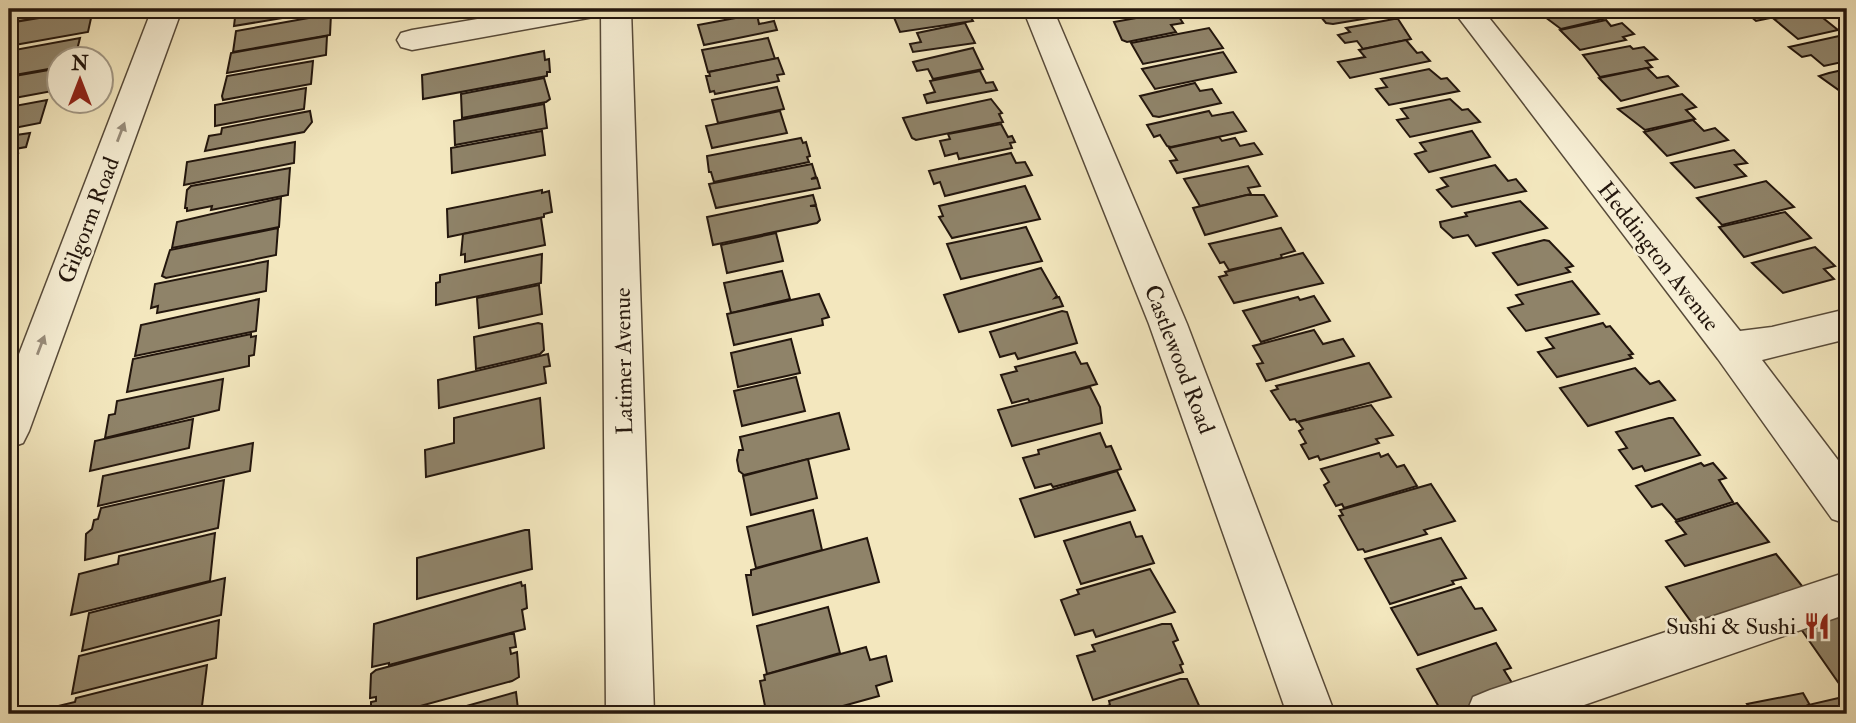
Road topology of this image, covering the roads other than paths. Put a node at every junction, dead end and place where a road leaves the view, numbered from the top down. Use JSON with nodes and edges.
{"nodes":[{"id":1,"x":167,"y":9,"type":"edge"},
{"id":2,"x":588,"y":9,"type":"edge"},
{"id":3,"x":616,"y":9,"type":"edge"},
{"id":4,"x":1038,"y":9,"type":"edge"},
{"id":5,"x":1467,"y":9,"type":"edge"},
{"id":6,"x":412,"y":40,"type":"dead end"},
{"id":7,"x":1847,"y":324,"type":"edge"},
{"id":8,"x":1731,"y":348,"type":"junction"},
{"id":9,"x":9,"y":431,"type":"edge"},
{"id":10,"x":1847,"y":505,"type":"edge"},
{"id":11,"x":1847,"y":593,"type":"edge"},
{"id":12,"x":630,"y":714,"type":"edge"},
{"id":13,"x":1311,"y":714,"type":"edge"},
{"id":14,"x":1490,"y":714,"type":"edge"}],
"edges":[{"from":9,"to":1,"type":"street","name":"Gilgorm Road","one_way":true},
{"from":2,"to":6,"type":"street"},
{"from":3,"to":12,"type":"street","name":"Latimer Avenue"},
{"from":4,"to":13,"type":"street","name":"Castlewood Road"},
{"from":5,"to":8,"type":"street","name":"Heddington Avenue"},
{"from":7,"to":8,"type":"street"},
{"from":8,"to":10,"type":"street","name":"Heddington Avenue"},
{"from":11,"to":14,"type":"street"}]}
